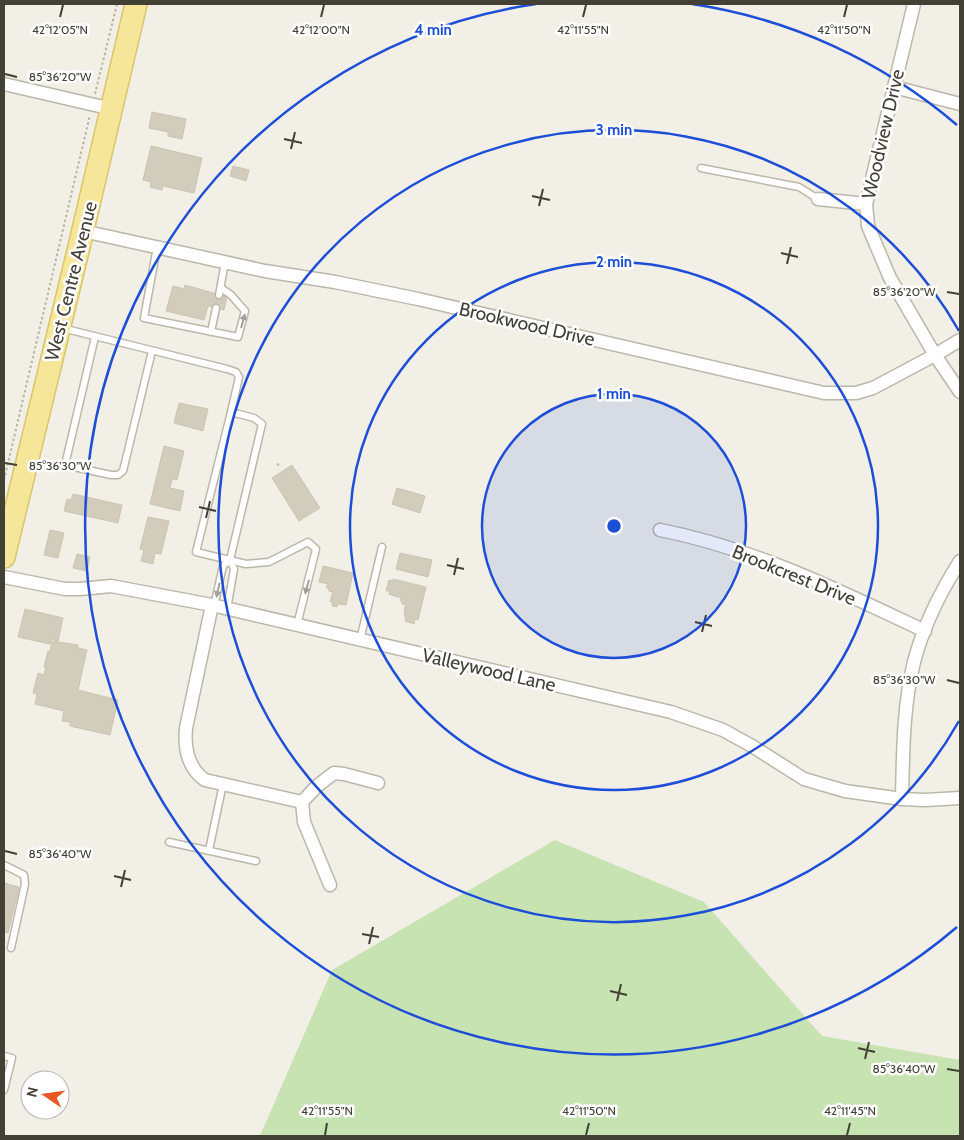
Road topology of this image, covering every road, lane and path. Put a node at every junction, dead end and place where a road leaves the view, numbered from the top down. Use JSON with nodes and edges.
{"nodes":[{"id":1,"x":117,"y":4,"type":"edge"},
{"id":2,"x":136,"y":4,"type":"edge"},
{"id":3,"x":914,"y":4,"type":"edge"},
{"id":4,"x":4,"y":84,"type":"edge"},
{"id":5,"x":894,"y":87,"type":"junction"},
{"id":6,"x":960,"y":104,"type":"edge"},
{"id":7,"x":102,"y":107,"type":"junction"},
{"id":8,"x":700,"y":168,"type":"dead end"},
{"id":9,"x":818,"y":199,"type":"joint"},
{"id":10,"x":866,"y":204,"type":"junction"},
{"id":11,"x":83,"y":230,"type":"junction"},
{"id":12,"x":157,"y":247,"type":"junction"},
{"id":13,"x":225,"y":262,"type":"junction"},
{"id":14,"x":216,"y":308,"type":"dead end"},
{"id":15,"x":60,"y":327,"type":"junction"},
{"id":16,"x":211,"y":332,"type":"junction"},
{"id":17,"x":95,"y":337,"type":"junction"},
{"id":18,"x":960,"y":340,"type":"edge"},
{"id":19,"x":152,"y":351,"type":"junction"},
{"id":20,"x":935,"y":355,"type":"junction"},
{"id":21,"x":960,"y":392,"type":"edge"},
{"id":22,"x":231,"y":412,"type":"junction"},
{"id":23,"x":4,"y":480,"type":"edge"},
{"id":24,"x":660,"y":530,"type":"dead end"},
{"id":25,"x":382,"y":547,"type":"dead end"},
{"id":26,"x":4,"y":557,"type":"edge"},
{"id":27,"x":230,"y":560,"type":"junction"},
{"id":28,"x":960,"y":561,"type":"edge"},
{"id":29,"x":4,"y":577,"type":"edge"},
{"id":30,"x":218,"y":606,"type":"junction"},
{"id":31,"x":297,"y":625,"type":"junction"},
{"id":32,"x":925,"y":631,"type":"junction"},
{"id":33,"x":360,"y":640,"type":"junction"},
{"id":34,"x":223,"y":784,"type":"junction"},
{"id":35,"x":378,"y":784,"type":"dead end"},
{"id":36,"x":960,"y":798,"type":"edge"},
{"id":37,"x":902,"y":799,"type":"junction"},
{"id":38,"x":302,"y":802,"type":"junction"},
{"id":39,"x":169,"y":842,"type":"dead end"},
{"id":40,"x":209,"y":850,"type":"junction"},
{"id":41,"x":256,"y":861,"type":"dead end"},
{"id":42,"x":4,"y":866,"type":"edge"},
{"id":43,"x":330,"y":885,"type":"dead end"},
{"id":44,"x":11,"y":948,"type":"dead end"},
{"id":45,"x":4,"y":1056,"type":"edge"},
{"id":46,"x":4,"y":1090,"type":"edge"}],
"edges":[{"from":1,"to":7,"type":"path"},
{"from":2,"to":7,"type":"main road","name":"West Centre Avenue"},
{"from":3,"to":5,"type":"street","name":"Woodview Drive"},
{"from":4,"to":7,"type":"street"},
{"from":5,"to":6,"type":"street"},
{"from":5,"to":10,"type":"street","name":"Woodview Drive"},
{"from":7,"to":11,"type":"main road","name":"West Centre Avenue"},
{"from":7,"to":23,"type":"path"},
{"from":8,"to":9,"type":"lane"},
{"from":9,"to":10,"type":"street"},
{"from":10,"to":20,"type":"street","name":"Woodview Drive"},
{"from":11,"to":12,"type":"street","name":"Brookwood Drive"},
{"from":11,"to":15,"type":"main road","name":"West Centre Avenue"},
{"from":12,"to":13,"type":"street","name":"Brookwood Drive"},
{"from":12,"to":16,"type":"lane"},
{"from":16,"to":13,"type":"lane","one_way":true},
{"from":13,"to":20,"type":"street","name":"Brookwood Drive"},
{"from":14,"to":16,"type":"lane"},
{"from":15,"to":17,"type":"lane"},
{"from":15,"to":26,"type":"main road","name":"West Centre Avenue"},
{"from":17,"to":19,"type":"lane"},
{"from":17,"to":19,"type":"lane"},
{"from":18,"to":20,"type":"street","name":"Brookwood Drive"},
{"from":19,"to":22,"type":"lane"},
{"from":20,"to":21,"type":"street","name":"Woodview Drive"},
{"from":22,"to":27,"type":"lane"},
{"from":22,"to":27,"type":"lane"},
{"from":24,"to":32,"type":"street","name":"Brookcrest Drive"},
{"from":25,"to":33,"type":"lane"},
{"from":27,"to":30,"type":"lane","one_way":true},
{"from":27,"to":30,"type":"lane"},
{"from":27,"to":31,"type":"lane","one_way":true},
{"from":28,"to":32,"type":"street"},
{"from":29,"to":30,"type":"street","name":"Valleywood Lane"},
{"from":30,"to":31,"type":"street","name":"Valleywood Lane"},
{"from":30,"to":34,"type":"street"},
{"from":31,"to":33,"type":"street","name":"Valleywood Lane"},
{"from":32,"to":37,"type":"street"},
{"from":33,"to":37,"type":"street","name":"Valleywood Lane"},
{"from":34,"to":38,"type":"street"},
{"from":34,"to":40,"type":"lane"},
{"from":35,"to":38,"type":"street"},
{"from":36,"to":37,"type":"street","name":"Valleywood Lane"},
{"from":38,"to":43,"type":"street"},
{"from":39,"to":40,"type":"lane"},
{"from":40,"to":41,"type":"lane"},
{"from":42,"to":44,"type":"lane"},
{"from":45,"to":46,"type":"lane"}]}
